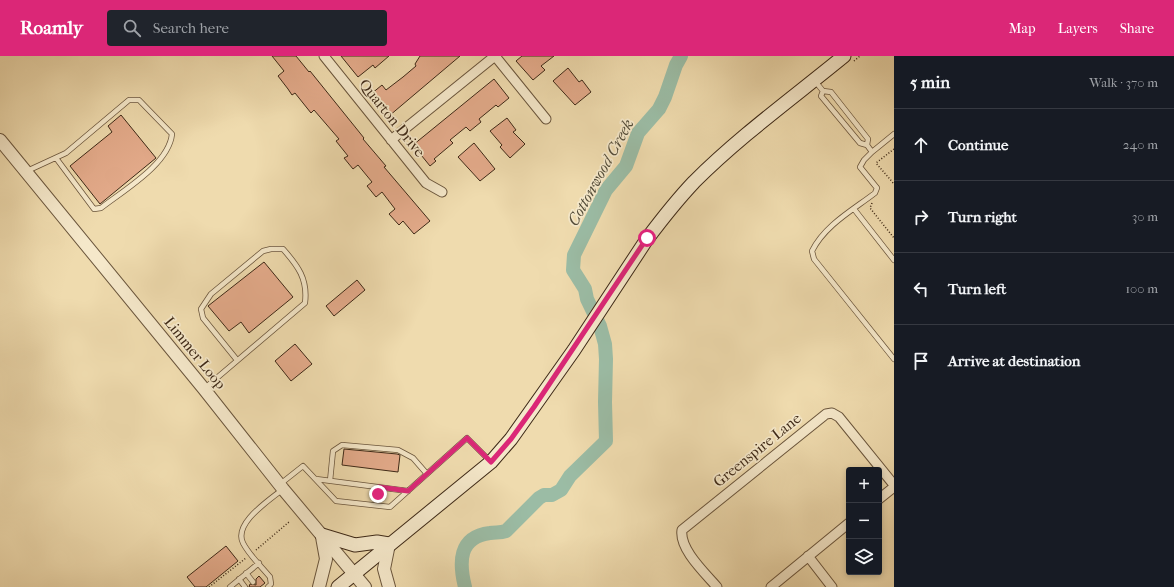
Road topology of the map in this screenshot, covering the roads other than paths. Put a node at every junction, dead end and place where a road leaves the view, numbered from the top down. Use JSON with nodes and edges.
{"nodes":[{"id":1,"x":324,"y":56,"type":"edge"},
{"id":2,"x":495,"y":56,"type":"edge"},
{"id":3,"x":847,"y":60,"type":"edge"},
{"id":4,"x":815,"y":80,"type":"junction"},
{"id":5,"x":823,"y":91,"type":"junction"},
{"id":6,"x":546,"y":120,"type":"dead end"},
{"id":7,"x":894,"y":134,"type":"edge"},
{"id":8,"x":0,"y":140,"type":"edge"},
{"id":9,"x":391,"y":140,"type":"junction"},
{"id":10,"x":867,"y":145,"type":"junction"},
{"id":11,"x":872,"y":152,"type":"junction"},
{"id":12,"x":56,"y":158,"type":"junction"},
{"id":13,"x":26,"y":172,"type":"junction"},
{"id":14,"x":442,"y":192,"type":"dead end"},
{"id":15,"x":854,"y":209,"type":"junction"},
{"id":16,"x":894,"y":260,"type":"edge"},
{"id":17,"x":894,"y":359,"type":"edge"},
{"id":18,"x":237,"y":360,"type":"junction"},
{"id":19,"x":204,"y":389,"type":"junction"},
{"id":20,"x":491,"y":462,"type":"junction"},
{"id":21,"x":427,"y":474,"type":"junction"},
{"id":22,"x":316,"y":479,"type":"junction"},
{"id":23,"x":330,"y":481,"type":"junction"},
{"id":24,"x":347,"y":483,"type":"junction"},
{"id":25,"x":356,"y":484,"type":"junction"},
{"id":26,"x":367,"y":486,"type":"junction"},
{"id":27,"x":894,"y":486,"type":"edge"},
{"id":28,"x":281,"y":487,"type":"junction"},
{"id":29,"x":379,"y":487,"type":"junction"},
{"id":30,"x":346,"y":490,"type":"dead end"},
{"id":31,"x":356,"y":491,"type":"dead end"},
{"id":32,"x":408,"y":491,"type":"junction"},
{"id":33,"x":367,"y":492,"type":"dead end"},
{"id":34,"x":378,"y":494,"type":"dead end"},
{"id":35,"x":882,"y":496,"type":"edge"},
{"id":36,"x":345,"y":497,"type":"dead end"},
{"id":37,"x":366,"y":499,"type":"dead end"},
{"id":38,"x":345,"y":502,"type":"junction"},
{"id":39,"x":366,"y":505,"type":"junction"},
{"id":40,"x":846,"y":525,"type":"edge"},
{"id":41,"x":322,"y":535,"type":"junction"},
{"id":42,"x":389,"y":544,"type":"junction"},
{"id":43,"x":808,"y":556,"type":"junction"},
{"id":44,"x":259,"y":563,"type":"junction"},
{"id":45,"x":246,"y":573,"type":"junction"},
{"id":46,"x":354,"y":574,"type":"junction"},
{"id":47,"x":239,"y":579,"type":"junction"},
{"id":48,"x":252,"y":582,"type":"dead end"},
{"id":49,"x":231,"y":587,"type":"edge"},
{"id":50,"x":245,"y":587,"type":"edge"},
{"id":51,"x":268,"y":587,"type":"edge"},
{"id":52,"x":319,"y":587,"type":"edge"},
{"id":53,"x":338,"y":587,"type":"edge"},
{"id":54,"x":365,"y":587,"type":"edge"},
{"id":55,"x":389,"y":587,"type":"edge"},
{"id":56,"x":717,"y":587,"type":"edge"},
{"id":57,"x":771,"y":587,"type":"edge"},
{"id":58,"x":832,"y":587,"type":"edge"}],
"edges":[{"from":1,"to":9,"type":"street","name":"Quarton Drive"},
{"from":2,"to":6,"type":"street"},
{"from":2,"to":9,"type":"street"},
{"from":3,"to":4,"type":"main road"},
{"from":4,"to":5,"type":"lane"},
{"from":4,"to":20,"type":"main road"},
{"from":5,"to":10,"type":"lane"},
{"from":5,"to":10,"type":"lane"},
{"from":7,"to":11,"type":"lane"},
{"from":8,"to":13,"type":"street","name":"Limmer Loop"},
{"from":9,"to":14,"type":"street","name":"Quarton Drive"},
{"from":10,"to":11,"type":"lane"},
{"from":11,"to":15,"type":"lane"},
{"from":12,"to":12,"type":"lane"},
{"from":12,"to":13,"type":"lane"},
{"from":13,"to":19,"type":"street","name":"Limmer Loop"},
{"from":15,"to":16,"type":"lane"},
{"from":15,"to":17,"type":"lane"},
{"from":18,"to":18,"type":"lane"},
{"from":18,"to":19,"type":"lane"},
{"from":19,"to":28,"type":"street","name":"Limmer Loop"},
{"from":20,"to":21,"type":"lane"},
{"from":20,"to":42,"type":"main road"},
{"from":21,"to":23,"type":"lane"},
{"from":21,"to":32,"type":"lane"},
{"from":22,"to":23,"type":"lane"},
{"from":22,"to":28,"type":"lane"},
{"from":22,"to":38,"type":"lane"},
{"from":23,"to":24,"type":"lane"},
{"from":24,"to":25,"type":"lane"},
{"from":24,"to":30,"type":"lane"},
{"from":25,"to":26,"type":"lane"},
{"from":25,"to":31,"type":"lane"},
{"from":26,"to":29,"type":"lane"},
{"from":26,"to":33,"type":"lane"},
{"from":27,"to":35,"type":"street"},
{"from":27,"to":56,"type":"street","name":"Greenspire Lane"},
{"from":28,"to":41,"type":"street","name":"Limmer Loop"},
{"from":28,"to":44,"type":"lane"},
{"from":29,"to":32,"type":"lane"},
{"from":29,"to":34,"type":"lane"},
{"from":32,"to":39,"type":"lane"},
{"from":36,"to":38,"type":"lane"},
{"from":37,"to":39,"type":"lane"},
{"from":38,"to":39,"type":"lane"},
{"from":40,"to":43,"type":"street"},
{"from":41,"to":42,"type":"main road"},
{"from":41,"to":46,"type":"street","name":"Limmer Loop"},
{"from":41,"to":52,"type":"street"},
{"from":42,"to":46,"type":"main road"},
{"from":42,"to":55,"type":"street"},
{"from":43,"to":57,"type":"street"},
{"from":43,"to":58,"type":"street"},
{"from":44,"to":45,"type":"lane"},
{"from":44,"to":51,"type":"lane"},
{"from":45,"to":47,"type":"lane"},
{"from":45,"to":48,"type":"lane"},
{"from":46,"to":53,"type":"main road"},
{"from":46,"to":54,"type":"street","name":"Limmer Loop"},
{"from":47,"to":49,"type":"lane"},
{"from":47,"to":50,"type":"lane"}]}
